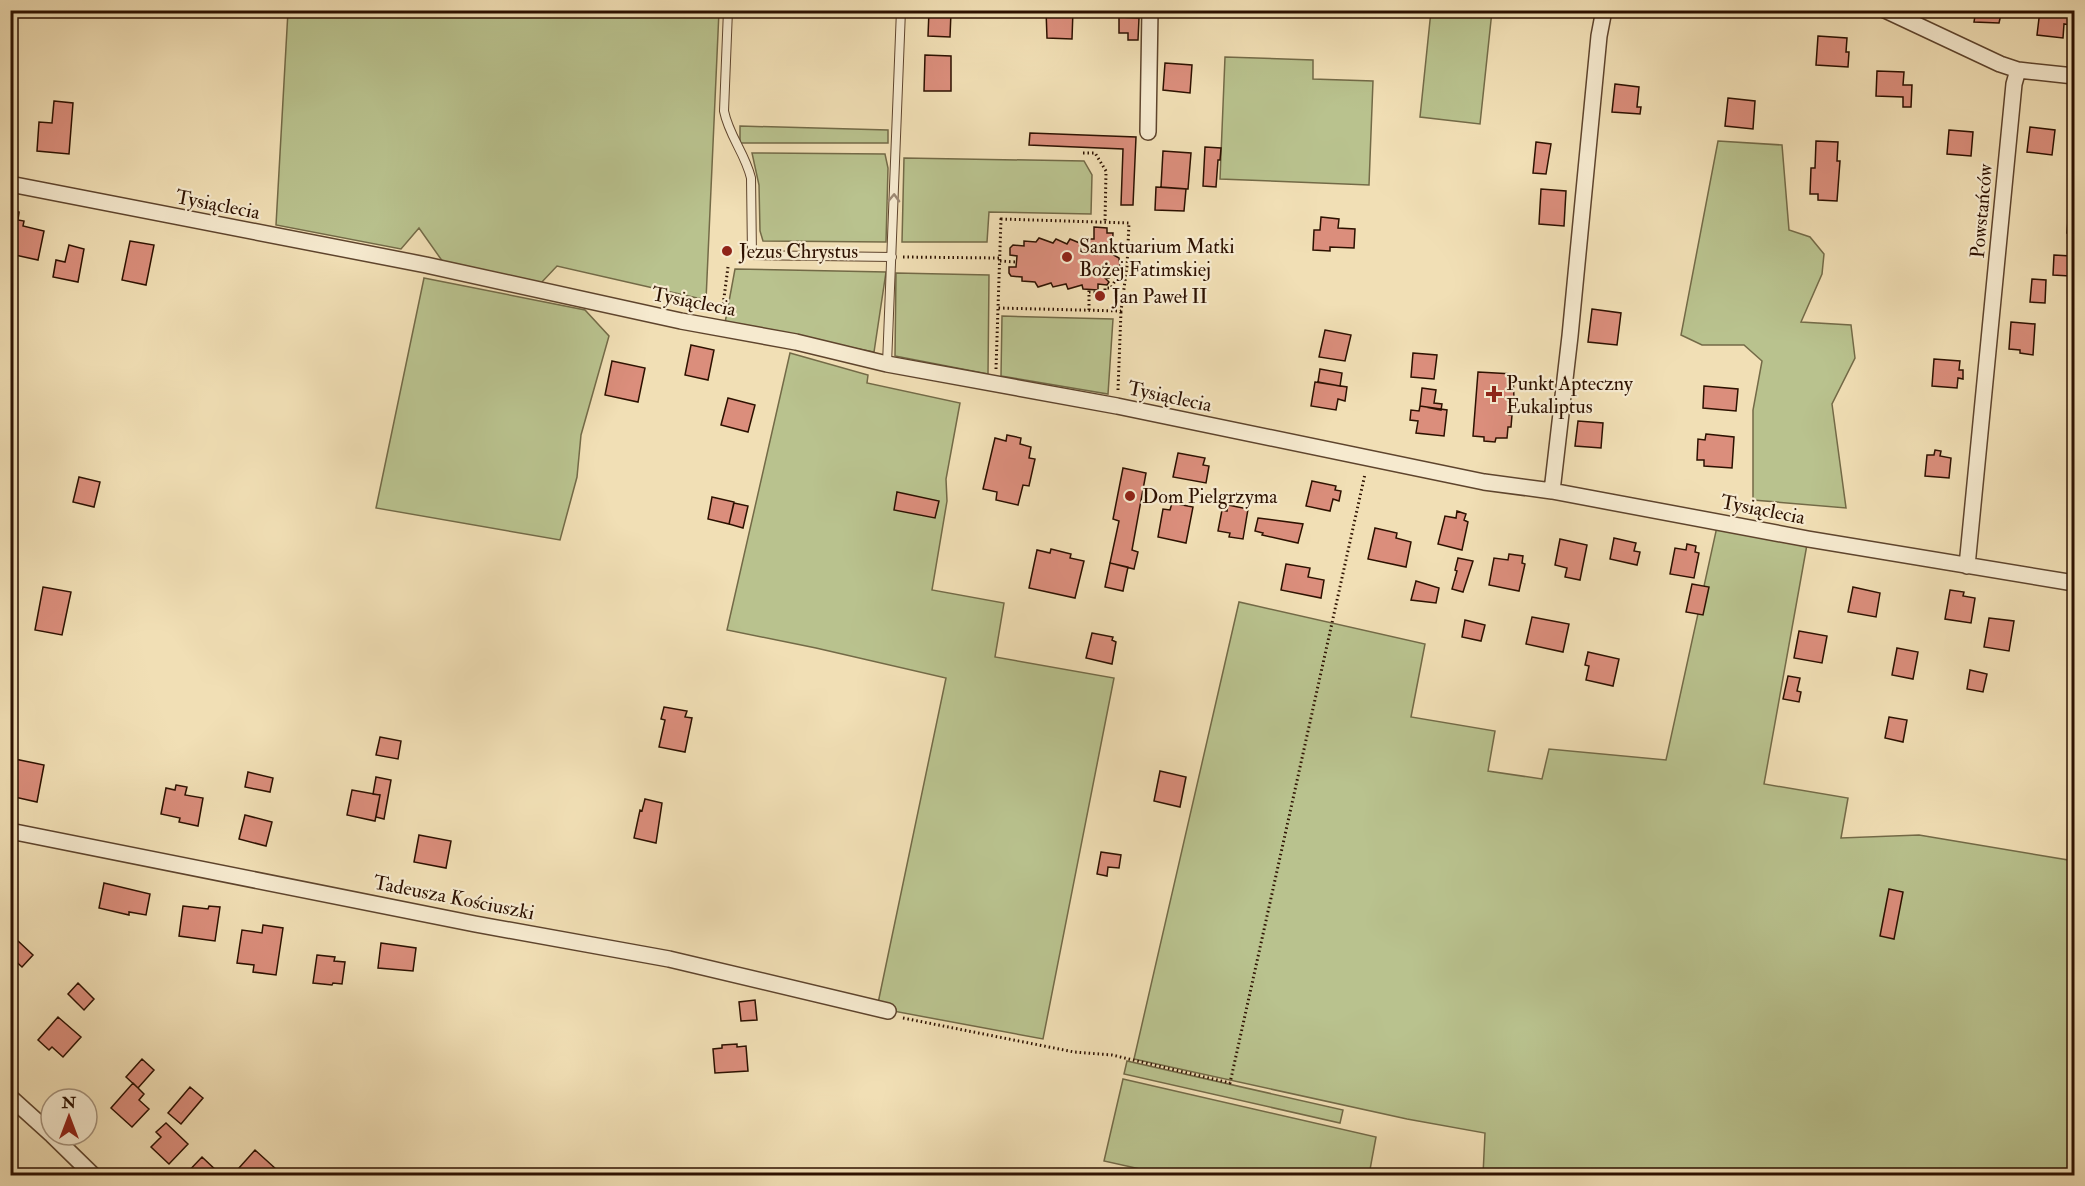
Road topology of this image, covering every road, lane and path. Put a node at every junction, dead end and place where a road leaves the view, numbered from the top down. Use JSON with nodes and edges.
{"nodes":[{"id":1,"x":728,"y":10,"type":"edge"},
{"id":2,"x":901,"y":10,"type":"edge"},
{"id":3,"x":1150,"y":10,"type":"edge"},
{"id":4,"x":1604,"y":10,"type":"edge"},
{"id":5,"x":1885,"y":10,"type":"edge"},
{"id":6,"x":2018,"y":70,"type":"junction"},
{"id":7,"x":2074,"y":76,"type":"edge"},
{"id":8,"x":1148,"y":132,"type":"dead end"},
{"id":9,"x":1083,"y":153,"type":"dead end"},
{"id":10,"x":10,"y":184,"type":"edge"},
{"id":11,"x":1106,"y":222,"type":"junction"},
{"id":12,"x":892,"y":257,"type":"junction"},
{"id":13,"x":911,"y":257,"type":"dead end"},
{"id":14,"x":999,"y":260,"type":"junction"},
{"id":15,"x":1016,"y":262,"type":"dead end"},
{"id":16,"x":728,"y":267,"type":"dead end"},
{"id":17,"x":1127,"y":270,"type":"junction"},
{"id":18,"x":998,"y":308,"type":"junction"},
{"id":19,"x":1089,"y":310,"type":"junction"},
{"id":20,"x":1121,"y":311,"type":"junction"},
{"id":21,"x":721,"y":318,"type":"dead end"},
{"id":22,"x":887,"y":364,"type":"junction"},
{"id":23,"x":995,"y":383,"type":"junction"},
{"id":24,"x":1117,"y":406,"type":"junction"},
{"id":25,"x":1369,"y":458,"type":"junction"},
{"id":26,"x":1552,"y":491,"type":"junction"},
{"id":27,"x":1967,"y":566,"type":"junction"},
{"id":28,"x":2074,"y":584,"type":"edge"},
{"id":29,"x":10,"y":831,"type":"edge"},
{"id":30,"x":888,"y":1011,"type":"joint"},
{"id":31,"x":10,"y":1097,"type":"edge"},
{"id":32,"x":39,"y":1123,"type":"edge"},
{"id":33,"x":64,"y":1147,"type":"edge"},
{"id":34,"x":94,"y":1176,"type":"edge"}],
"edges":[{"from":1,"to":12,"type":"lane"},
{"from":12,"to":2,"type":"lane","one_way":true},
{"from":3,"to":8,"type":"street"},
{"from":4,"to":26,"type":"street"},
{"from":5,"to":6,"type":"street"},
{"from":6,"to":7,"type":"street"},
{"from":6,"to":27,"type":"street","name":"Powstańców"},
{"from":9,"to":11,"type":"path"},
{"from":10,"to":22,"type":"street","name":"Tysiąclecia"},
{"from":11,"to":14,"type":"path"},
{"from":11,"to":17,"type":"path"},
{"from":12,"to":22,"type":"lane"},
{"from":13,"to":14,"type":"path"},
{"from":14,"to":15,"type":"path"},
{"from":14,"to":18,"type":"path"},
{"from":16,"to":21,"type":"path"},
{"from":17,"to":19,"type":"path"},
{"from":17,"to":20,"type":"path"},
{"from":18,"to":19,"type":"path"},
{"from":18,"to":23,"type":"path"},
{"from":19,"to":20,"type":"path"},
{"from":20,"to":24,"type":"path"},
{"from":22,"to":23,"type":"street","name":"Tysiąclecia"},
{"from":23,"to":24,"type":"street","name":"Tysiąclecia"},
{"from":24,"to":25,"type":"street","name":"Tysiąclecia"},
{"from":25,"to":26,"type":"street","name":"Tysiąclecia"},
{"from":25,"to":30,"type":"path"},
{"from":26,"to":27,"type":"street","name":"Tysiąclecia"},
{"from":27,"to":28,"type":"street","name":"Tysiąclecia"},
{"from":29,"to":30,"type":"street","name":"Tadeusza Kościuszki"},
{"from":31,"to":32,"type":"street"},
{"from":33,"to":34,"type":"street"}]}
